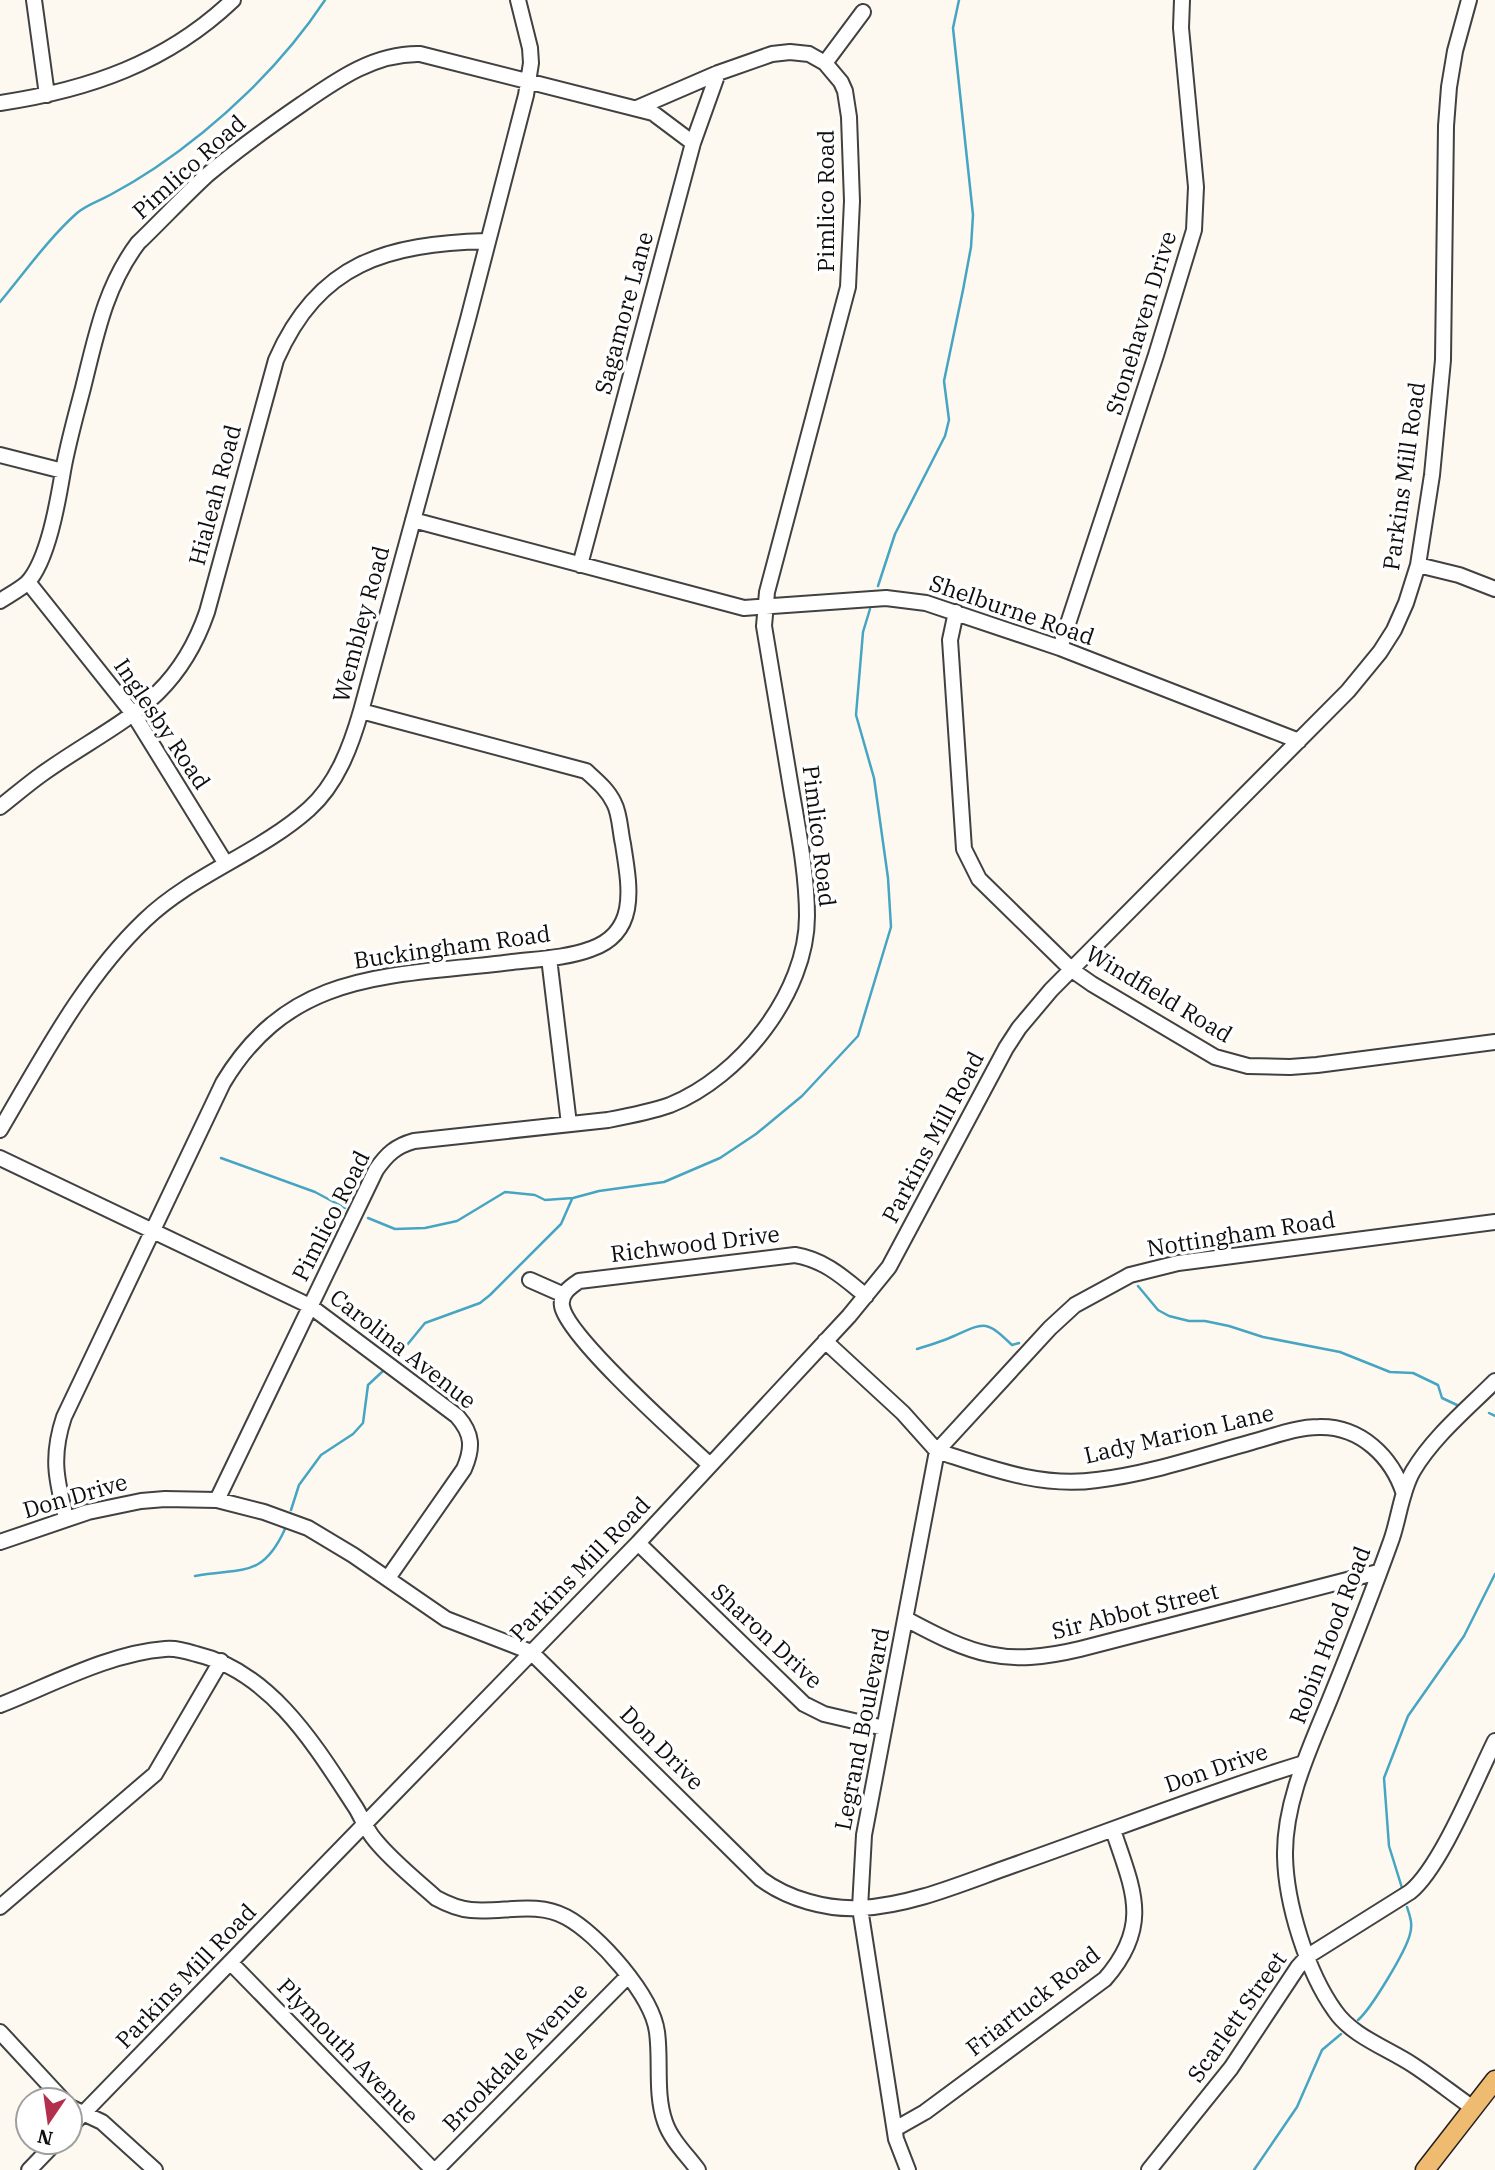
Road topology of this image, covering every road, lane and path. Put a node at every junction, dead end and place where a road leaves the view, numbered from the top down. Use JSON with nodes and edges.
{"nodes":[{"id":1,"x":34,"y":0,"type":"edge"},
{"id":2,"x":233,"y":0,"type":"edge"},
{"id":3,"x":518,"y":0,"type":"edge"},
{"id":4,"x":1182,"y":0,"type":"edge"},
{"id":5,"x":1469,"y":0,"type":"edge"},
{"id":6,"x":863,"y":12,"type":"dead end"},
{"id":7,"x":825,"y":63,"type":"junction"},
{"id":8,"x":718,"y":74,"type":"junction"},
{"id":9,"x":528,"y":82,"type":"junction"},
{"id":10,"x":47,"y":95,"type":"junction"},
{"id":11,"x":0,"y":103,"type":"edge"},
{"id":12,"x":637,"y":107,"type":"junction"},
{"id":13,"x":693,"y":143,"type":"junction"},
{"id":14,"x":487,"y":241,"type":"junction"},
{"id":15,"x":0,"y":455,"type":"edge"},
{"id":16,"x":64,"y":471,"type":"junction"},
{"id":17,"x":413,"y":520,"type":"junction"},
{"id":18,"x":580,"y":565,"type":"junction"},
{"id":19,"x":1418,"y":565,"type":"junction"},
{"id":20,"x":28,"y":582,"type":"junction"},
{"id":21,"x":1495,"y":589,"type":"edge"},
{"id":22,"x":0,"y":601,"type":"edge"},
{"id":23,"x":766,"y":606,"type":"junction"},
{"id":24,"x":956,"y":612,"type":"junction"},
{"id":25,"x":1060,"y":648,"type":"junction"},
{"id":26,"x":361,"y":711,"type":"junction"},
{"id":27,"x":134,"y":715,"type":"junction"},
{"id":28,"x":1299,"y":741,"type":"junction"},
{"id":29,"x":0,"y":807,"type":"edge"},
{"id":30,"x":226,"y":864,"type":"junction"},
{"id":31,"x":549,"y":958,"type":"junction"},
{"id":32,"x":1072,"y":970,"type":"junction"},
{"id":33,"x":1495,"y":1042,"type":"edge"},
{"id":34,"x":569,"y":1124,"type":"junction"},
{"id":35,"x":0,"y":1130,"type":"edge"},
{"id":36,"x":0,"y":1158,"type":"edge"},
{"id":37,"x":1495,"y":1222,"type":"edge"},
{"id":38,"x":152,"y":1231,"type":"junction"},
{"id":39,"x":530,"y":1280,"type":"dead end"},
{"id":40,"x":564,"y":1295,"type":"junction"},
{"id":41,"x":866,"y":1296,"type":"junction"},
{"id":42,"x":310,"y":1306,"type":"junction"},
{"id":43,"x":825,"y":1341,"type":"junction"},
{"id":44,"x":1495,"y":1381,"type":"edge"},
{"id":45,"x":937,"y":1451,"type":"junction"},
{"id":46,"x":710,"y":1465,"type":"junction"},
{"id":47,"x":1404,"y":1494,"type":"junction"},
{"id":48,"x":217,"y":1500,"type":"junction"},
{"id":49,"x":66,"y":1518,"type":"junction"},
{"id":50,"x":0,"y":1542,"type":"edge"},
{"id":51,"x":638,"y":1543,"type":"junction"},
{"id":52,"x":1378,"y":1572,"type":"junction"},
{"id":53,"x":388,"y":1578,"type":"junction"},
{"id":54,"x":906,"y":1619,"type":"junction"},
{"id":55,"x":531,"y":1652,"type":"junction"},
{"id":56,"x":220,"y":1661,"type":"junction"},
{"id":57,"x":0,"y":1705,"type":"edge"},
{"id":58,"x":884,"y":1728,"type":"junction"},
{"id":59,"x":1495,"y":1741,"type":"edge"},
{"id":60,"x":1304,"y":1763,"type":"junction"},
{"id":61,"x":365,"y":1824,"type":"junction"},
{"id":62,"x":1113,"y":1830,"type":"junction"},
{"id":63,"x":0,"y":1907,"type":"edge"},
{"id":64,"x":860,"y":1908,"type":"junction"},
{"id":65,"x":1308,"y":1956,"type":"junction"},
{"id":66,"x":231,"y":1963,"type":"junction"},
{"id":67,"x":628,"y":1976,"type":"junction"},
{"id":68,"x":0,"y":2032,"type":"edge"},
{"id":69,"x":1495,"y":2080,"type":"edge"},
{"id":70,"x":50,"y":2086,"type":"edge"},
{"id":71,"x":84,"y":2102,"type":"edge"},
{"id":72,"x":1473,"y":2108,"type":"junction"},
{"id":73,"x":84,"y":2114,"type":"edge"},
{"id":74,"x":895,"y":2129,"type":"junction"},
{"id":75,"x":42,"y":2156,"type":"edge"},
{"id":76,"x":29,"y":2170,"type":"edge"},
{"id":77,"x":155,"y":2170,"type":"edge"},
{"id":78,"x":434,"y":2170,"type":"edge"},
{"id":79,"x":698,"y":2170,"type":"edge"},
{"id":80,"x":908,"y":2170,"type":"edge"},
{"id":81,"x":1149,"y":2170,"type":"edge"},
{"id":82,"x":1425,"y":2170,"type":"edge"}],
"edges":[{"from":1,"to":10,"type":"street"},
{"from":2,"to":10,"type":"street"},
{"from":3,"to":9,"type":"street","name":"Wembley Road"},
{"from":4,"to":25,"type":"street","name":"Stonehaven Drive"},
{"from":5,"to":19,"type":"street","name":"Parkins Mill Road"},
{"from":6,"to":7,"type":"street"},
{"from":7,"to":8,"type":"street"},
{"from":7,"to":23,"type":"street","name":"Pimlico Road"},
{"from":8,"to":12,"type":"street"},
{"from":8,"to":13,"type":"street","name":"Sagamore Lane"},
{"from":9,"to":12,"type":"street","name":"Pimlico Road"},
{"from":9,"to":14,"type":"street","name":"Wembley Road"},
{"from":9,"to":16,"type":"street","name":"Pimlico Road"},
{"from":10,"to":11,"type":"street"},
{"from":12,"to":13,"type":"street","name":"Pimlico Road"},
{"from":13,"to":18,"type":"street","name":"Sagamore Lane"},
{"from":14,"to":17,"type":"street","name":"Wembley Road"},
{"from":14,"to":27,"type":"street","name":"Hialeah Road"},
{"from":15,"to":16,"type":"street"},
{"from":16,"to":20,"type":"street","name":"Pimlico Road"},
{"from":17,"to":18,"type":"street","name":"Shelburne Road"},
{"from":17,"to":26,"type":"street","name":"Wembley Road"},
{"from":18,"to":23,"type":"street","name":"Shelburne Road"},
{"from":19,"to":21,"type":"street"},
{"from":19,"to":28,"type":"street","name":"Parkins Mill Road"},
{"from":20,"to":22,"type":"street"},
{"from":20,"to":27,"type":"street","name":"Inglesby Road"},
{"from":23,"to":24,"type":"street","name":"Shelburne Road"},
{"from":23,"to":34,"type":"street","name":"Pimlico Road"},
{"from":24,"to":25,"type":"street","name":"Shelburne Road"},
{"from":24,"to":32,"type":"street","name":"Windfield Road"},
{"from":25,"to":28,"type":"street","name":"Shelburne Road"},
{"from":26,"to":30,"type":"street","name":"Wembley Road"},
{"from":26,"to":31,"type":"street","name":"Buckingham Road"},
{"from":27,"to":29,"type":"street","name":"Hialeah Road"},
{"from":27,"to":30,"type":"street","name":"Inglesby Road"},
{"from":28,"to":32,"type":"street","name":"Parkins Mill Road"},
{"from":30,"to":35,"type":"street","name":"Wembley Road"},
{"from":31,"to":34,"type":"street"},
{"from":31,"to":38,"type":"street","name":"Buckingham Road"},
{"from":32,"to":33,"type":"street","name":"Windfield Road"},
{"from":32,"to":41,"type":"street","name":"Parkins Mill Road"},
{"from":34,"to":42,"type":"street","name":"Pimlico Road"},
{"from":36,"to":38,"type":"street","name":"Carolina Avenue"},
{"from":37,"to":45,"type":"street","name":"Nottingham Road"},
{"from":38,"to":42,"type":"street","name":"Carolina Avenue"},
{"from":38,"to":49,"type":"street","name":"Buckingham Road"},
{"from":39,"to":40,"type":"street"},
{"from":40,"to":41,"type":"street","name":"Richwood Drive"},
{"from":40,"to":46,"type":"street"},
{"from":41,"to":43,"type":"street","name":"Parkins Mill Road"},
{"from":42,"to":48,"type":"street","name":"Pimlico Road"},
{"from":42,"to":53,"type":"street","name":"Carolina Avenue"},
{"from":43,"to":45,"type":"street"},
{"from":43,"to":46,"type":"street","name":"Parkins Mill Road"},
{"from":44,"to":47,"type":"street","name":"Robin Hood Road"},
{"from":45,"to":47,"type":"street","name":"Lady Marion Lane"},
{"from":45,"to":54,"type":"street","name":"Legrand Boulevard"},
{"from":46,"to":51,"type":"street","name":"Parkins Mill Road"},
{"from":47,"to":52,"type":"street","name":"Robin Hood Road"},
{"from":48,"to":49,"type":"street","name":"Don Drive"},
{"from":48,"to":53,"type":"street","name":"Don Drive"},
{"from":49,"to":50,"type":"street","name":"Don Drive"},
{"from":51,"to":55,"type":"street","name":"Parkins Mill Road"},
{"from":51,"to":58,"type":"street","name":"Sharon Drive"},
{"from":52,"to":54,"type":"street","name":"Sir Abbot Street"},
{"from":52,"to":60,"type":"street","name":"Robin Hood Road"},
{"from":53,"to":55,"type":"street","name":"Don Drive"},
{"from":54,"to":58,"type":"street","name":"Legrand Boulevard"},
{"from":55,"to":61,"type":"street","name":"Parkins Mill Road"},
{"from":55,"to":64,"type":"street","name":"Don Drive"},
{"from":56,"to":57,"type":"street"},
{"from":56,"to":61,"type":"street"},
{"from":56,"to":63,"type":"street"},
{"from":58,"to":64,"type":"street","name":"Legrand Boulevard"},
{"from":59,"to":65,"type":"street","name":"Scarlett Street"},
{"from":60,"to":62,"type":"street","name":"Don Drive"},
{"from":60,"to":65,"type":"street","name":"Robin Hood Road"},
{"from":61,"to":66,"type":"street","name":"Parkins Mill Road"},
{"from":61,"to":67,"type":"street"},
{"from":62,"to":64,"type":"street","name":"Don Drive"},
{"from":62,"to":74,"type":"street","name":"Friartuck Road"},
{"from":64,"to":74,"type":"street","name":"Legrand Boulevard"},
{"from":65,"to":72,"type":"street","name":"Robin Hood Road"},
{"from":65,"to":81,"type":"street","name":"Scarlett Street"},
{"from":66,"to":71,"type":"street","name":"Parkins Mill Road"},
{"from":66,"to":78,"type":"street","name":"Plymouth Avenue"},
{"from":67,"to":78,"type":"street","name":"Brookdale Avenue"},
{"from":67,"to":79,"type":"street"},
{"from":68,"to":70,"type":"street"},
{"from":69,"to":72,"type":"main road"},
{"from":72,"to":82,"type":"main road"},
{"from":73,"to":77,"type":"street"},
{"from":74,"to":80,"type":"street","name":"Legrand Boulevard"},
{"from":75,"to":76,"type":"street"}]}
